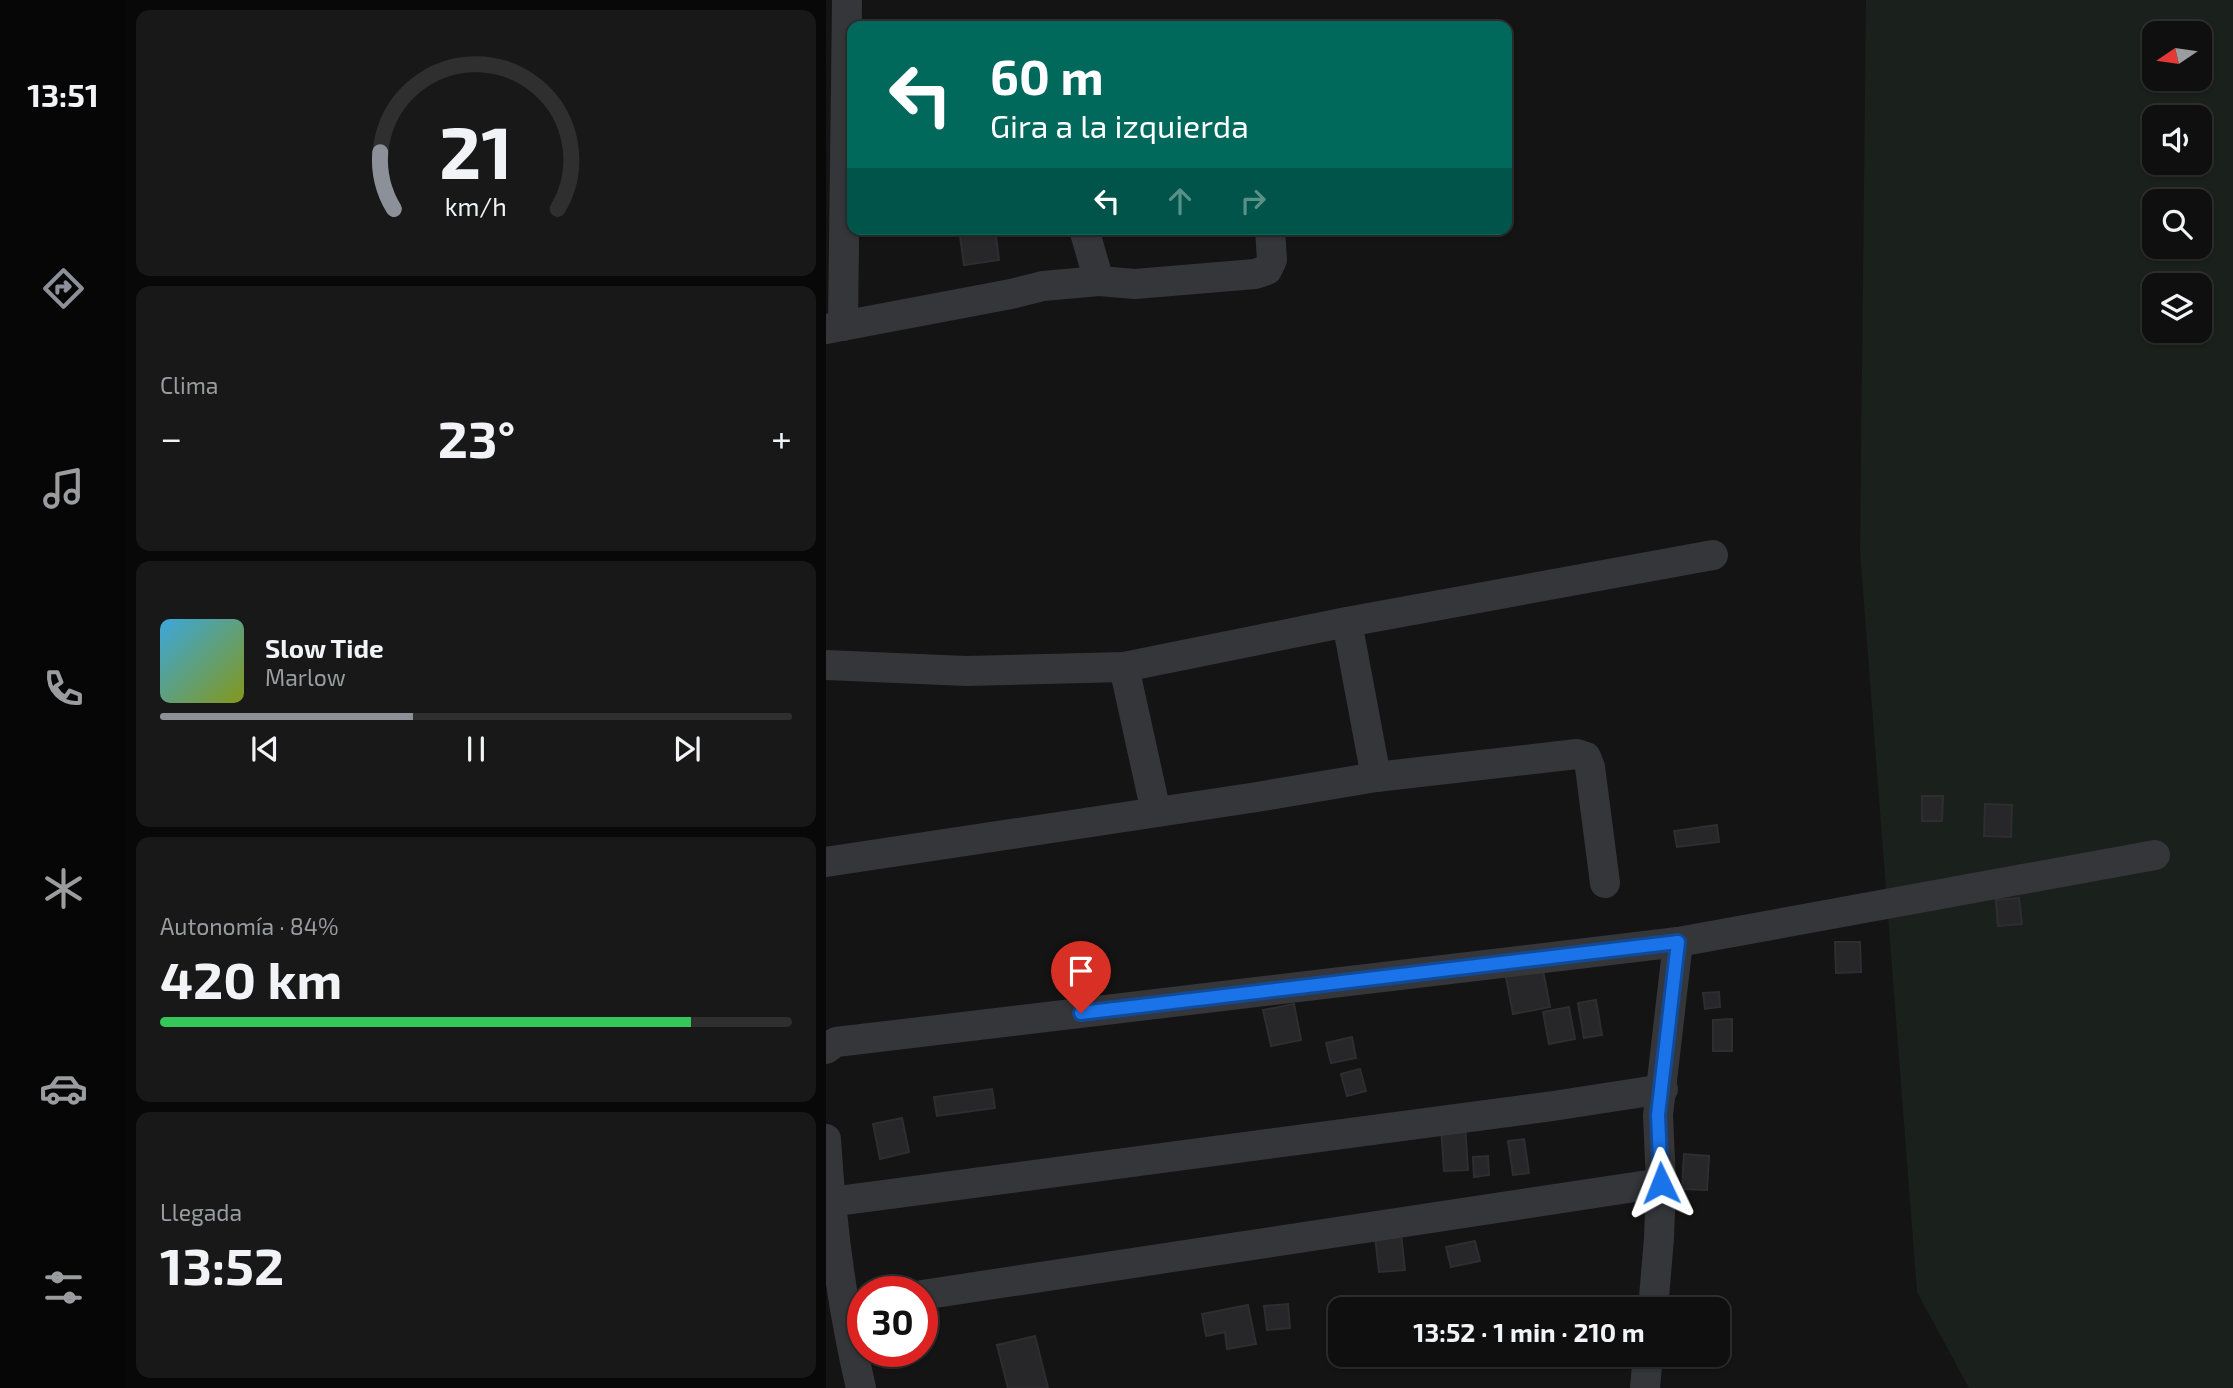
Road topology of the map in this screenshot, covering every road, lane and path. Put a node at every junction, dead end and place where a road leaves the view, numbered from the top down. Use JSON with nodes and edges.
{"nodes":[{"id":1,"x":847,"y":0,"type":"edge"},
{"id":2,"x":847,"y":21,"type":"edge"},
{"id":3,"x":847,"y":209,"type":"edge"},
{"id":4,"x":1086,"y":235,"type":"edge"},
{"id":5,"x":1270,"y":235,"type":"edge"},
{"id":6,"x":1099,"y":281,"type":"junction"},
{"id":7,"x":834,"y":327,"type":"edge"},
{"id":8,"x":1713,"y":555,"type":"dead end"},
{"id":9,"x":1347,"y":622,"type":"junction"},
{"id":10,"x":826,"y":666,"type":"edge"},
{"id":11,"x":1124,"y":667,"type":"junction"},
{"id":12,"x":1376,"y":777,"type":"junction"},
{"id":13,"x":1156,"y":812,"type":"junction"},
{"id":14,"x":2155,"y":855,"type":"dead end"},
{"id":15,"x":826,"y":862,"type":"edge"},
{"id":16,"x":1605,"y":883,"type":"dead end"},
{"id":17,"x":1678,"y":942,"type":"junction"},
{"id":18,"x":826,"y":1049,"type":"edge"},
{"id":19,"x":1662,"y":1089,"type":"junction"},
{"id":20,"x":826,"y":1139,"type":"edge"},
{"id":21,"x":1661,"y":1183,"type":"junction"},
{"id":22,"x":830,"y":1202,"type":"junction"},
{"id":23,"x":848,"y":1276,"type":"edge"},
{"id":24,"x":938,"y":1293,"type":"edge"},
{"id":25,"x":1654,"y":1297,"type":"edge"},
{"id":26,"x":847,"y":1322,"type":"edge"},
{"id":27,"x":838,"y":1340,"type":"edge"},
{"id":28,"x":1647,"y":1367,"type":"edge"},
{"id":29,"x":861,"y":1388,"type":"edge"},
{"id":30,"x":1645,"y":1388,"type":"edge"}],
"edges":[{"from":1,"to":2,"type":"street"},
{"from":3,"to":7,"type":"street"},
{"from":4,"to":6,"type":"street"},
{"from":5,"to":6,"type":"street"},
{"from":6,"to":7,"type":"street"},
{"from":8,"to":9,"type":"street"},
{"from":9,"to":11,"type":"street"},
{"from":9,"to":12,"type":"street"},
{"from":10,"to":11,"type":"street"},
{"from":11,"to":13,"type":"street"},
{"from":12,"to":13,"type":"street"},
{"from":12,"to":16,"type":"street"},
{"from":13,"to":15,"type":"street"},
{"from":14,"to":17,"type":"street"},
{"from":17,"to":18,"type":"street"},
{"from":17,"to":19,"type":"street"},
{"from":19,"to":21,"type":"street"},
{"from":19,"to":22,"type":"street"},
{"from":20,"to":22,"type":"street"},
{"from":21,"to":24,"type":"street"},
{"from":21,"to":25,"type":"street"},
{"from":22,"to":23,"type":"street"},
{"from":26,"to":27,"type":"street"},
{"from":27,"to":29,"type":"street"},
{"from":28,"to":30,"type":"street"}]}
